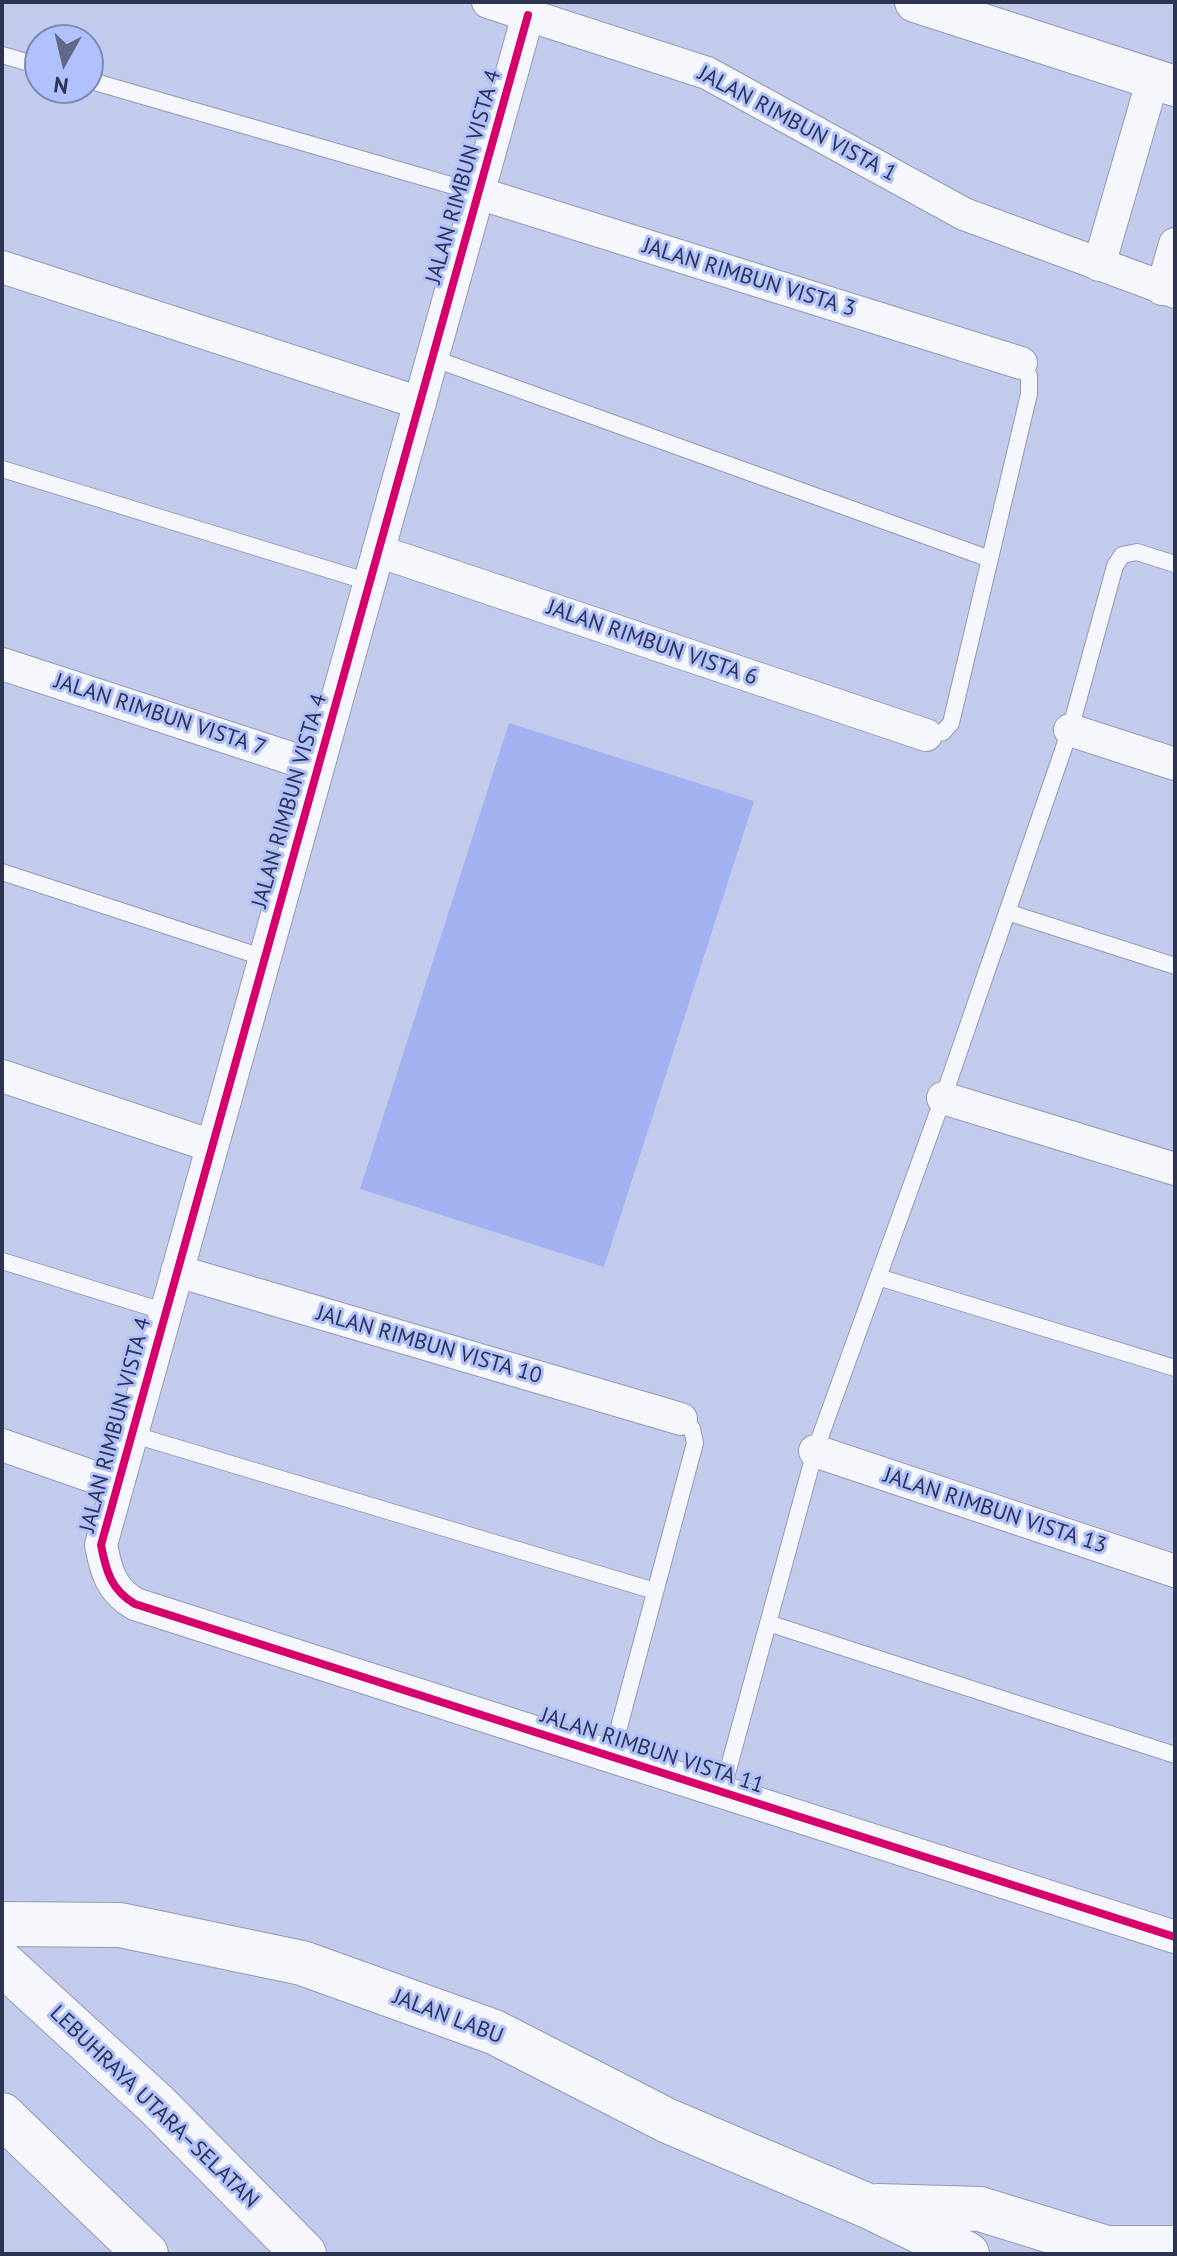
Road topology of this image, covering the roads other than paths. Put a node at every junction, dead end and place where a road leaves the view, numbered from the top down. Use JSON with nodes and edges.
{"nodes":[{"id":1,"x":488,"y":2,"type":"edge"},
{"id":2,"x":915,"y":2,"type":"edge"},
{"id":3,"x":528,"y":15,"type":"junction"},
{"id":4,"x":2,"y":55,"type":"edge"},
{"id":5,"x":24,"y":61,"type":"edge"},
{"id":6,"x":1164,"y":82,"type":"edge"},
{"id":7,"x":104,"y":85,"type":"edge"},
{"id":8,"x":478,"y":193,"type":"junction"},
{"id":9,"x":1175,"y":244,"type":"edge"},
{"id":10,"x":1099,"y":265,"type":"junction"},
{"id":11,"x":2,"y":267,"type":"edge"},
{"id":12,"x":1168,"y":290,"type":"edge"},
{"id":13,"x":432,"y":358,"type":"junction"},
{"id":14,"x":1021,"y":363,"type":"joint"},
{"id":15,"x":420,"y":403,"type":"junction"},
{"id":16,"x":2,"y":469,"type":"edge"},
{"id":17,"x":378,"y":551,"type":"junction"},
{"id":18,"x":990,"y":559,"type":"junction"},
{"id":19,"x":1175,"y":564,"type":"edge"},
{"id":20,"x":369,"y":582,"type":"junction"},
{"id":21,"x":2,"y":664,"type":"edge"},
{"id":22,"x":1070,"y":730,"type":"junction"},
{"id":23,"x":926,"y":735,"type":"joint"},
{"id":24,"x":1175,"y":764,"type":"edge"},
{"id":25,"x":318,"y":767,"type":"junction"},
{"id":26,"x":2,"y":872,"type":"edge"},
{"id":27,"x":1007,"y":912,"type":"junction"},
{"id":28,"x":265,"y":958,"type":"junction"},
{"id":29,"x":1175,"y":966,"type":"edge"},
{"id":30,"x":2,"y":1076,"type":"edge"},
{"id":31,"x":943,"y":1098,"type":"junction"},
{"id":32,"x":212,"y":1146,"type":"junction"},
{"id":33,"x":1175,"y":1169,"type":"edge"},
{"id":34,"x":2,"y":1261,"type":"edge"},
{"id":35,"x":177,"y":1271,"type":"junction"},
{"id":36,"x":878,"y":1277,"type":"junction"},
{"id":37,"x":166,"y":1312,"type":"junction"},
{"id":38,"x":1175,"y":1368,"type":"edge"},
{"id":39,"x":681,"y":1419,"type":"joint"},
{"id":40,"x":131,"y":1434,"type":"junction"},
{"id":41,"x":2,"y":1445,"type":"edge"},
{"id":42,"x":815,"y":1451,"type":"junction"},
{"id":43,"x":117,"y":1485,"type":"junction"},
{"id":44,"x":1175,"y":1571,"type":"edge"},
{"id":45,"x":655,"y":1591,"type":"junction"},
{"id":46,"x":120,"y":1595,"type":"joint"},
{"id":47,"x":768,"y":1623,"type":"junction"},
{"id":48,"x":1175,"y":1755,"type":"edge"},
{"id":49,"x":611,"y":1757,"type":"junction"},
{"id":50,"x":722,"y":1792,"type":"junction"},
{"id":51,"x":2,"y":1924,"type":"edge"},
{"id":52,"x":1175,"y":1937,"type":"edge"},
{"id":53,"x":2,"y":1963,"type":"edge"},
{"id":54,"x":2,"y":2115,"type":"edge"},
{"id":55,"x":868,"y":2206,"type":"junction"},
{"id":56,"x":1175,"y":2248,"type":"edge"},
{"id":57,"x":1118,"y":2251,"type":"edge"},
{"id":58,"x":146,"y":2254,"type":"edge"},
{"id":59,"x":304,"y":2254,"type":"edge"},
{"id":60,"x":967,"y":2254,"type":"edge"}],
"edges":[{"from":1,"to":3,"type":"street","name":"JALAN RIMBUN VISTA 1"},
{"from":2,"to":6,"type":"street"},
{"from":3,"to":8,"type":"street","name":"JALAN RIMBUN VISTA 4"},
{"from":3,"to":10,"type":"street","name":"JALAN RIMBUN VISTA 1"},
{"from":4,"to":5,"type":"lane"},
{"from":6,"to":10,"type":"street"},
{"from":7,"to":8,"type":"lane"},
{"from":8,"to":13,"type":"street","name":"JALAN RIMBUN VISTA 4"},
{"from":8,"to":14,"type":"street","name":"JALAN RIMBUN VISTA 3"},
{"from":9,"to":12,"type":"street"},
{"from":10,"to":12,"type":"street","name":"JALAN RIMBUN VISTA 1"},
{"from":11,"to":15,"type":"street"},
{"from":13,"to":15,"type":"street","name":"JALAN RIMBUN VISTA 4"},
{"from":13,"to":18,"type":"lane"},
{"from":14,"to":18,"type":"lane"},
{"from":15,"to":17,"type":"street","name":"JALAN RIMBUN VISTA 4"},
{"from":16,"to":20,"type":"lane"},
{"from":17,"to":20,"type":"street","name":"JALAN RIMBUN VISTA 4"},
{"from":17,"to":23,"type":"street","name":"JALAN RIMBUN VISTA 6"},
{"from":18,"to":23,"type":"lane"},
{"from":19,"to":22,"type":"lane"},
{"from":20,"to":25,"type":"street","name":"JALAN RIMBUN VISTA 4"},
{"from":21,"to":25,"type":"street","name":"JALAN RIMBUN VISTA 7"},
{"from":22,"to":24,"type":"street"},
{"from":22,"to":27,"type":"lane"},
{"from":25,"to":28,"type":"street","name":"JALAN RIMBUN VISTA 4"},
{"from":26,"to":28,"type":"lane"},
{"from":27,"to":29,"type":"lane"},
{"from":27,"to":31,"type":"lane"},
{"from":28,"to":32,"type":"street","name":"JALAN RIMBUN VISTA 4"},
{"from":30,"to":32,"type":"street"},
{"from":31,"to":33,"type":"street"},
{"from":31,"to":36,"type":"lane"},
{"from":32,"to":35,"type":"street","name":"JALAN RIMBUN VISTA 4"},
{"from":34,"to":37,"type":"lane"},
{"from":35,"to":37,"type":"street","name":"JALAN RIMBUN VISTA 4"},
{"from":35,"to":39,"type":"street","name":"JALAN RIMBUN VISTA 10"},
{"from":36,"to":38,"type":"lane"},
{"from":36,"to":42,"type":"lane"},
{"from":37,"to":40,"type":"street","name":"JALAN RIMBUN VISTA 4"},
{"from":39,"to":45,"type":"lane"},
{"from":40,"to":43,"type":"street","name":"JALAN RIMBUN VISTA 4"},
{"from":40,"to":45,"type":"lane"},
{"from":41,"to":43,"type":"street"},
{"from":42,"to":44,"type":"street","name":"JALAN RIMBUN VISTA 13"},
{"from":42,"to":47,"type":"lane"},
{"from":43,"to":46,"type":"street","name":"JALAN RIMBUN VISTA 4"},
{"from":45,"to":49,"type":"lane"},
{"from":46,"to":49,"type":"street","name":"JALAN RIMBUN VISTA 11"},
{"from":47,"to":48,"type":"lane"},
{"from":47,"to":50,"type":"lane"},
{"from":49,"to":50,"type":"street","name":"JALAN RIMBUN VISTA 11"},
{"from":50,"to":52,"type":"street","name":"JALAN RIMBUN VISTA 11"},
{"from":51,"to":55,"type":"main road","name":"JALAN LABU"},
{"from":53,"to":59,"type":"main road","name":"LEBUHRAYA UTARA–SELATAN"},
{"from":54,"to":58,"type":"main road"},
{"from":55,"to":57,"type":"main road","name":"JALAN LABU"},
{"from":55,"to":60,"type":"main road","name":"JALAN LABU"},
{"from":56,"to":57,"type":"main road","name":"JALAN LABU"}]}
